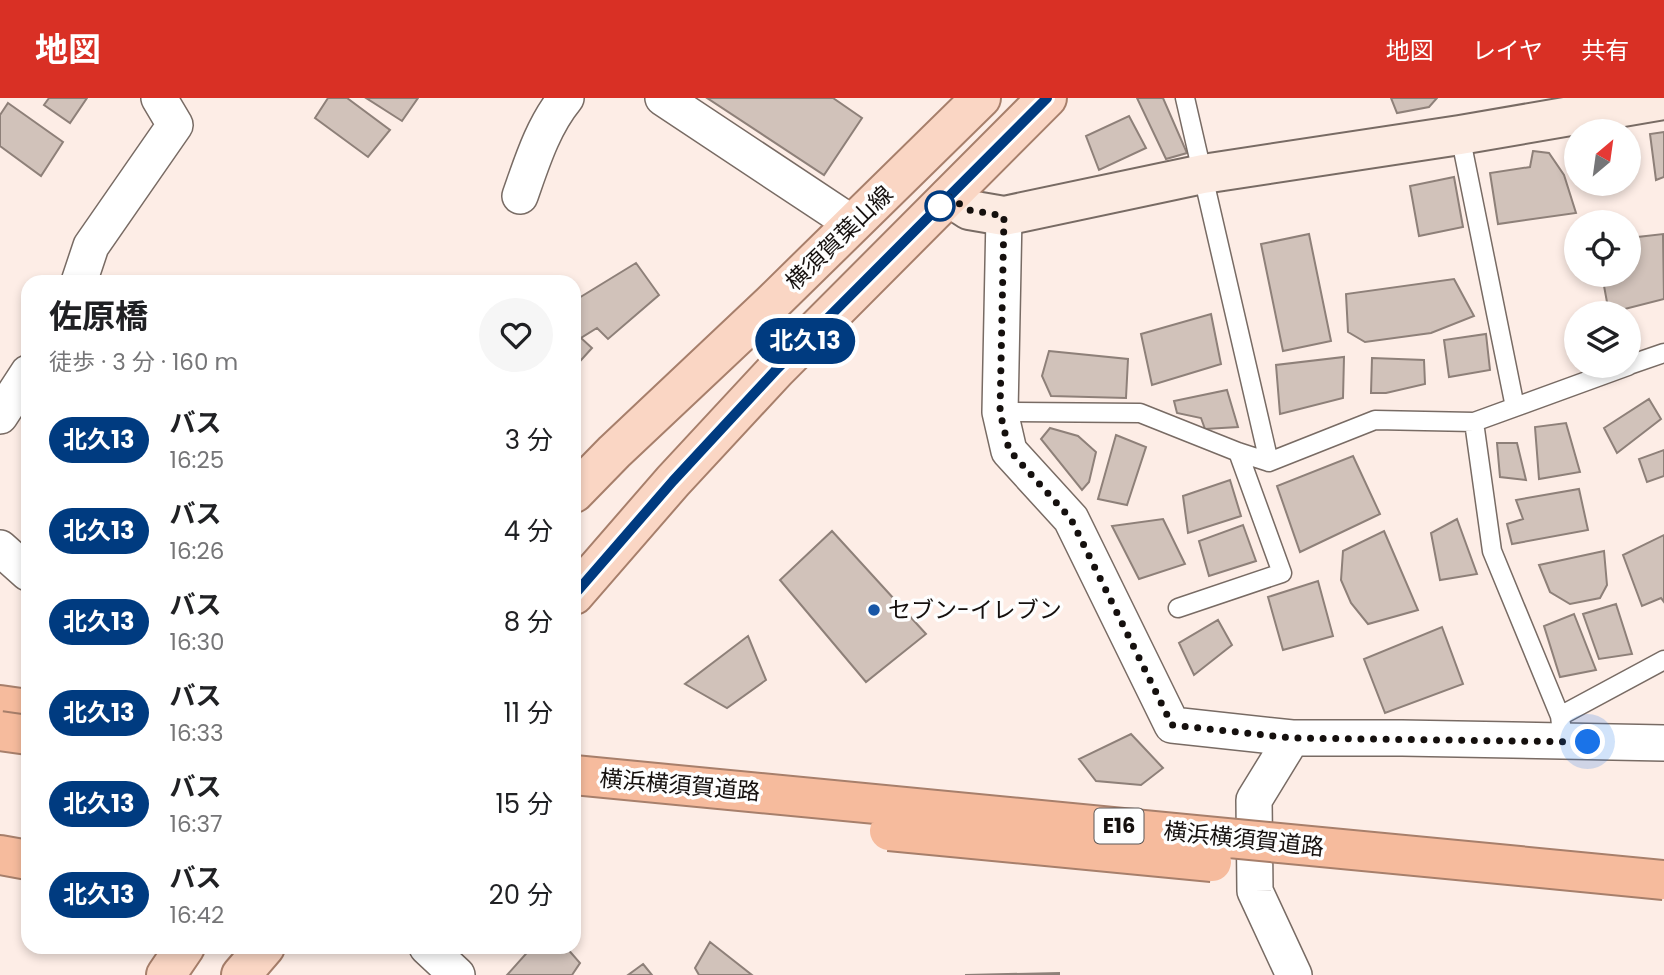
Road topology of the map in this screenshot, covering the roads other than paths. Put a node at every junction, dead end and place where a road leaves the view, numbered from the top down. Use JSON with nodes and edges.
{"nodes":[{"id":1,"x":159,"y":98,"type":"edge"},
{"id":2,"x":566,"y":98,"type":"edge"},
{"id":3,"x":663,"y":98,"type":"edge"},
{"id":4,"x":981,"y":98,"type":"edge"},
{"id":5,"x":1047,"y":98,"type":"edge"},
{"id":6,"x":1185,"y":98,"type":"edge"},
{"id":7,"x":1664,"y":100,"type":"edge"},
{"id":8,"x":1460,"y":135,"type":"junction"},
{"id":9,"x":1203,"y":174,"type":"junction"},
{"id":10,"x":520,"y":196,"type":"dead end"},
{"id":11,"x":949,"y":197,"type":"junction"},
{"id":12,"x":1004,"y":216,"type":"junction"},
{"id":13,"x":853,"y":224,"type":"junction"},
{"id":14,"x":81,"y":275,"type":"edge"},
{"id":15,"x":1664,"y":352,"type":"edge"},
{"id":16,"x":1641,"y":361,"type":"edge"},
{"id":17,"x":1594,"y":378,"type":"edge"},
{"id":18,"x":21,"y":384,"type":"edge"},
{"id":19,"x":1516,"y":407,"type":"junction"},
{"id":20,"x":1000,"y":412,"type":"junction"},
{"id":21,"x":0,"y":416,"type":"edge"},
{"id":22,"x":1474,"y":422,"type":"junction"},
{"id":23,"x":1238,"y":452,"type":"junction"},
{"id":24,"x":1269,"y":462,"type":"junction"},
{"id":25,"x":581,"y":486,"type":"edge"},
{"id":26,"x":0,"y":548,"type":"edge"},
{"id":27,"x":21,"y":567,"type":"edge"},
{"id":28,"x":581,"y":587,"type":"edge"},
{"id":29,"x":1178,"y":608,"type":"dead end"},
{"id":30,"x":1664,"y":660,"type":"edge"},
{"id":31,"x":0,"y":705,"type":"edge"},
{"id":32,"x":21,"y":708,"type":"edge"},
{"id":33,"x":1562,"y":728,"type":"junction"},
{"id":34,"x":0,"y":729,"type":"edge"},
{"id":35,"x":21,"y":734,"type":"edge"},
{"id":36,"x":1292,"y":738,"type":"junction"},
{"id":37,"x":21,"y":742,"type":"edge"},
{"id":38,"x":1664,"y":744,"type":"edge"},
{"id":39,"x":581,"y":776,"type":"edge"},
{"id":40,"x":581,"y":801,"type":"edge"},
{"id":41,"x":0,"y":855,"type":"edge"},
{"id":42,"x":21,"y":859,"type":"edge"},
{"id":43,"x":1664,"y":880,"type":"edge"},
{"id":44,"x":1664,"y":904,"type":"edge"},
{"id":45,"x":180,"y":954,"type":"edge"},
{"id":46,"x":259,"y":954,"type":"edge"},
{"id":47,"x":434,"y":954,"type":"edge"},
{"id":48,"x":166,"y":975,"type":"edge"},
{"id":49,"x":241,"y":975,"type":"edge"},
{"id":50,"x":457,"y":975,"type":"edge"},
{"id":51,"x":1294,"y":975,"type":"edge"}],
"edges":[{"from":1,"to":14,"type":"street"},
{"from":2,"to":10,"type":"street"},
{"from":3,"to":13,"type":"street"},
{"from":4,"to":13,"type":"main road","name":"横須賀葉山線"},
{"from":5,"to":11,"type":"main road","name":"横須賀葉山線"},
{"from":6,"to":9,"type":"lane"},
{"from":7,"to":8,"type":"street"},
{"from":8,"to":9,"type":"street"},
{"from":8,"to":19,"type":"lane"},
{"from":9,"to":12,"type":"street"},
{"from":9,"to":24,"type":"lane"},
{"from":11,"to":12,"type":"street"},
{"from":11,"to":28,"type":"main road","name":"横須賀葉山線"},
{"from":12,"to":20,"type":"street"},
{"from":13,"to":25,"type":"main road","name":"横須賀葉山線"},
{"from":15,"to":16,"type":"lane"},
{"from":17,"to":19,"type":"lane"},
{"from":18,"to":21,"type":"street"},
{"from":19,"to":22,"type":"lane"},
{"from":20,"to":23,"type":"lane"},
{"from":20,"to":36,"type":"street"},
{"from":22,"to":24,"type":"lane"},
{"from":22,"to":33,"type":"lane"},
{"from":23,"to":24,"type":"lane"},
{"from":23,"to":29,"type":"lane"},
{"from":26,"to":27,"type":"street"},
{"from":30,"to":33,"type":"lane"},
{"from":31,"to":32,"type":"highway"},
{"from":33,"to":36,"type":"street"},
{"from":33,"to":38,"type":"street"},
{"from":34,"to":35,"type":"highway","bridge":true},
{"from":34,"to":37,"type":"highway"},
{"from":36,"to":51,"type":"street"},
{"from":39,"to":43,"type":"highway","name":"横浜横須賀道路","number":"E16","bridge":true},
{"from":40,"to":44,"type":"highway","name":"横浜横須賀道路","number":"E16","bridge":true},
{"from":41,"to":42,"type":"highway"},
{"from":45,"to":48,"type":"main road"},
{"from":46,"to":49,"type":"main road"},
{"from":47,"to":50,"type":"street"}]}
